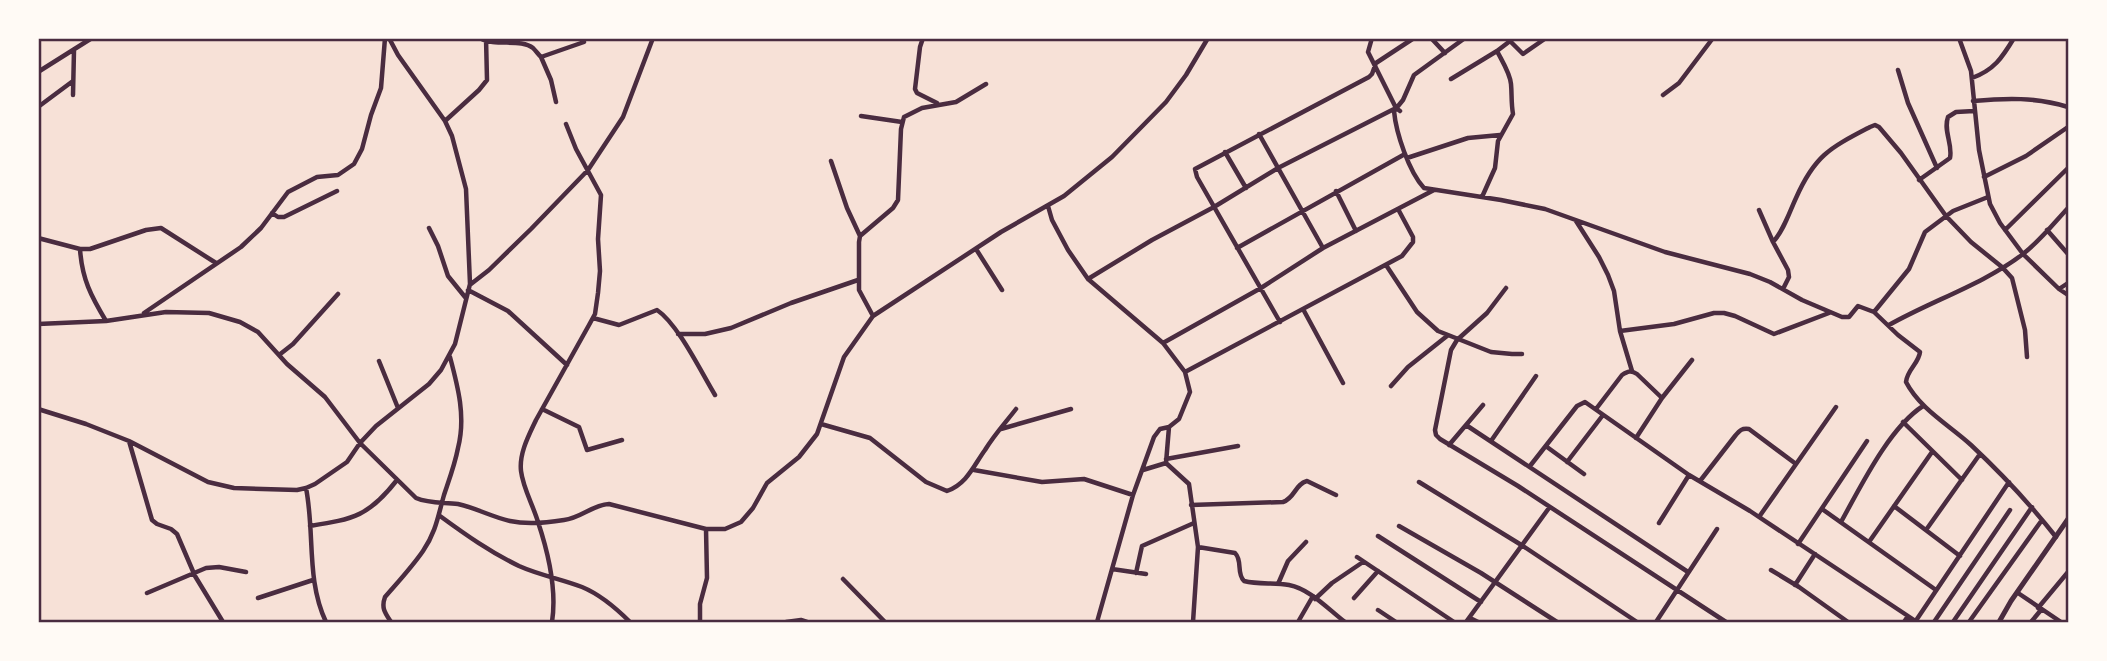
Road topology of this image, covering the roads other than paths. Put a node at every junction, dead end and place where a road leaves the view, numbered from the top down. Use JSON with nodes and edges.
{"nodes":[{"id":1,"x":92,"y":38,"type":"edge"},
{"id":2,"x":387,"y":38,"type":"edge"},
{"id":3,"x":480,"y":38,"type":"edge"},
{"id":4,"x":653,"y":38,"type":"edge"},
{"id":5,"x":923,"y":38,"type":"edge"},
{"id":6,"x":1208,"y":38,"type":"edge"},
{"id":7,"x":1372,"y":38,"type":"edge"},
{"id":8,"x":1414,"y":38,"type":"edge"},
{"id":9,"x":1432,"y":38,"type":"edge"},
{"id":10,"x":1465,"y":38,"type":"edge"},
{"id":11,"x":1546,"y":38,"type":"edge"},
{"id":12,"x":1713,"y":38,"type":"edge"},
{"id":13,"x":1959,"y":38,"type":"edge"},
{"id":14,"x":2014,"y":38,"type":"edge"},
{"id":15,"x":486,"y":40,"type":"edge"},
{"id":16,"x":1513,"y":40,"type":"edge"},
{"id":17,"x":584,"y":42,"type":"dead end"},
{"id":18,"x":74,"y":50,"type":"junction"},
{"id":19,"x":1497,"y":51,"type":"junction"},
{"id":20,"x":1445,"y":52,"type":"junction"},
{"id":21,"x":541,"y":57,"type":"junction"},
{"id":22,"x":1375,"y":67,"type":"junction"},
{"id":23,"x":1898,"y":70,"type":"dead end"},
{"id":24,"x":38,"y":72,"type":"edge"},
{"id":25,"x":1972,"y":78,"type":"junction"},
{"id":26,"x":1451,"y":79,"type":"dead end"},
{"id":27,"x":73,"y":80,"type":"junction"},
{"id":28,"x":986,"y":84,"type":"dead end"},
{"id":29,"x":73,"y":95,"type":"dead end"},
{"id":30,"x":1663,"y":95,"type":"dead end"},
{"id":31,"x":1973,"y":101,"type":"junction"},
{"id":32,"x":556,"y":102,"type":"dead end"},
{"id":33,"x":937,"y":104,"type":"junction"},
{"id":34,"x":38,"y":107,"type":"edge"},
{"id":35,"x":2068,"y":107,"type":"edge"},
{"id":36,"x":1398,"y":109,"type":"junction"},
{"id":37,"x":1974,"y":111,"type":"junction"},
{"id":38,"x":861,"y":116,"type":"dead end"},
{"id":39,"x":445,"y":121,"type":"junction"},
{"id":40,"x":902,"y":122,"type":"junction"},
{"id":41,"x":566,"y":124,"type":"dead end"},
{"id":42,"x":2068,"y":127,"type":"edge"},
{"id":43,"x":1259,"y":134,"type":"junction"},
{"id":44,"x":1500,"y":135,"type":"junction"},
{"id":45,"x":1225,"y":152,"type":"junction"},
{"id":46,"x":1406,"y":156,"type":"junction"},
{"id":47,"x":831,"y":161,"type":"dead end"},
{"id":48,"x":1278,"y":168,"type":"junction"},
{"id":49,"x":1937,"y":168,"type":"junction"},
{"id":50,"x":2068,"y":168,"type":"edge"},
{"id":51,"x":588,"y":170,"type":"junction"},
{"id":52,"x":1984,"y":177,"type":"junction"},
{"id":53,"x":1919,"y":180,"type":"junction"},
{"id":54,"x":1246,"y":188,"type":"junction"},
{"id":55,"x":1435,"y":190,"type":"junction"},
{"id":56,"x":337,"y":191,"type":"dead end"},
{"id":57,"x":1336,"y":191,"type":"junction"},
{"id":58,"x":1482,"y":197,"type":"junction"},
{"id":59,"x":1988,"y":197,"type":"junction"},
{"id":60,"x":1048,"y":206,"type":"junction"},
{"id":61,"x":1214,"y":207,"type":"junction"},
{"id":62,"x":2068,"y":208,"type":"edge"},
{"id":63,"x":1398,"y":209,"type":"junction"},
{"id":64,"x":1759,"y":210,"type":"dead end"},
{"id":65,"x":1301,"y":211,"type":"junction"},
{"id":66,"x":272,"y":213,"type":"junction"},
{"id":67,"x":1946,"y":216,"type":"junction"},
{"id":68,"x":1576,"y":221,"type":"junction"},
{"id":69,"x":429,"y":228,"type":"dead end"},
{"id":70,"x":2005,"y":230,"type":"junction"},
{"id":71,"x":2047,"y":230,"type":"junction"},
{"id":72,"x":1356,"y":231,"type":"junction"},
{"id":73,"x":860,"y":236,"type":"junction"},
{"id":74,"x":38,"y":238,"type":"edge"},
{"id":75,"x":1773,"y":242,"type":"junction"},
{"id":76,"x":1237,"y":248,"type":"junction"},
{"id":77,"x":1323,"y":248,"type":"junction"},
{"id":78,"x":80,"y":249,"type":"junction"},
{"id":79,"x":976,"y":249,"type":"junction"},
{"id":80,"x":2024,"y":254,"type":"junction"},
{"id":81,"x":2068,"y":254,"type":"edge"},
{"id":82,"x":216,"y":263,"type":"junction"},
{"id":83,"x":1386,"y":265,"type":"junction"},
{"id":84,"x":2002,"y":267,"type":"junction"},
{"id":85,"x":1088,"y":279,"type":"junction"},
{"id":86,"x":858,"y":280,"type":"junction"},
{"id":87,"x":2068,"y":283,"type":"edge"},
{"id":88,"x":469,"y":287,"type":"junction"},
{"id":89,"x":1261,"y":288,"type":"junction"},
{"id":90,"x":1506,"y":288,"type":"dead end"},
{"id":91,"x":1783,"y":289,"type":"junction"},
{"id":92,"x":2059,"y":289,"type":"junction"},
{"id":93,"x":1002,"y":290,"type":"dead end"},
{"id":94,"x":338,"y":294,"type":"dead end"},
{"id":95,"x":2068,"y":295,"type":"edge"},
{"id":96,"x":466,"y":298,"type":"junction"},
{"id":97,"x":1303,"y":309,"type":"junction"},
{"id":98,"x":1830,"y":312,"type":"junction"},
{"id":99,"x":1874,"y":312,"type":"junction"},
{"id":100,"x":140,"y":315,"type":"junction"},
{"id":101,"x":873,"y":316,"type":"junction"},
{"id":102,"x":593,"y":317,"type":"junction"},
{"id":103,"x":106,"y":321,"type":"junction"},
{"id":104,"x":1280,"y":322,"type":"junction"},
{"id":105,"x":38,"y":324,"type":"edge"},
{"id":106,"x":1889,"y":325,"type":"junction"},
{"id":107,"x":1620,"y":331,"type":"junction"},
{"id":108,"x":678,"y":334,"type":"junction"},
{"id":109,"x":1447,"y":336,"type":"junction"},
{"id":110,"x":1457,"y":340,"type":"junction"},
{"id":111,"x":1163,"y":343,"type":"junction"},
{"id":112,"x":1522,"y":354,"type":"dead end"},
{"id":113,"x":279,"y":355,"type":"junction"},
{"id":114,"x":450,"y":357,"type":"junction"},
{"id":115,"x":2026,"y":357,"type":"dead end"},
{"id":116,"x":1692,"y":360,"type":"dead end"},
{"id":117,"x":379,"y":361,"type":"dead end"},
{"id":118,"x":568,"y":365,"type":"junction"},
{"id":119,"x":1632,"y":371,"type":"junction"},
{"id":120,"x":1185,"y":372,"type":"junction"},
{"id":121,"x":1536,"y":376,"type":"dead end"},
{"id":122,"x":1343,"y":383,"type":"dead end"},
{"id":123,"x":1391,"y":386,"type":"dead end"},
{"id":124,"x":715,"y":395,"type":"dead end"},
{"id":125,"x":1662,"y":398,"type":"junction"},
{"id":126,"x":1483,"y":405,"type":"dead end"},
{"id":127,"x":1923,"y":406,"type":"junction"},
{"id":128,"x":1836,"y":407,"type":"dead end"},
{"id":129,"x":398,"y":408,"type":"junction"},
{"id":130,"x":38,"y":409,"type":"edge"},
{"id":131,"x":542,"y":409,"type":"junction"},
{"id":132,"x":1016,"y":409,"type":"dead end"},
{"id":133,"x":1071,"y":409,"type":"dead end"},
{"id":134,"x":1596,"y":409,"type":"junction"},
{"id":135,"x":1603,"y":415,"type":"junction"},
{"id":136,"x":1903,"y":422,"type":"junction"},
{"id":137,"x":820,"y":424,"type":"junction"},
{"id":138,"x":1466,"y":425,"type":"junction"},
{"id":139,"x":1169,"y":427,"type":"junction"},
{"id":140,"x":1001,"y":429,"type":"junction"},
{"id":141,"x":1636,"y":438,"type":"junction"},
{"id":142,"x":622,"y":440,"type":"dead end"},
{"id":143,"x":1492,"y":441,"type":"junction"},
{"id":144,"x":129,"y":442,"type":"junction"},
{"id":145,"x":1867,"y":442,"type":"dead end"},
{"id":146,"x":360,"y":443,"type":"junction"},
{"id":147,"x":1449,"y":445,"type":"junction"},
{"id":148,"x":1238,"y":446,"type":"dead end"},
{"id":149,"x":1547,"y":447,"type":"junction"},
{"id":150,"x":1932,"y":452,"type":"junction"},
{"id":151,"x":1981,"y":454,"type":"junction"},
{"id":152,"x":1166,"y":461,"type":"junction"},
{"id":153,"x":1567,"y":462,"type":"junction"},
{"id":154,"x":1796,"y":464,"type":"junction"},
{"id":155,"x":1530,"y":466,"type":"junction"},
{"id":156,"x":974,"y":470,"type":"junction"},
{"id":157,"x":1143,"y":470,"type":"junction"},
{"id":158,"x":1584,"y":474,"type":"dead end"},
{"id":159,"x":1689,"y":475,"type":"junction"},
{"id":160,"x":397,"y":480,"type":"junction"},
{"id":161,"x":1962,"y":480,"type":"junction"},
{"id":162,"x":1700,"y":481,"type":"junction"},
{"id":163,"x":1419,"y":482,"type":"dead end"},
{"id":164,"x":2009,"y":482,"type":"junction"},
{"id":165,"x":306,"y":488,"type":"junction"},
{"id":166,"x":1133,"y":495,"type":"junction"},
{"id":167,"x":1336,"y":495,"type":"dead end"},
{"id":168,"x":442,"y":502,"type":"junction"},
{"id":169,"x":1191,"y":505,"type":"junction"},
{"id":170,"x":1894,"y":506,"type":"junction"},
{"id":171,"x":2032,"y":507,"type":"junction"},
{"id":172,"x":1549,"y":508,"type":"junction"},
{"id":173,"x":1822,"y":509,"type":"junction"},
{"id":174,"x":2010,"y":510,"type":"dead end"},
{"id":175,"x":440,"y":516,"type":"junction"},
{"id":176,"x":1759,"y":517,"type":"junction"},
{"id":177,"x":2068,"y":519,"type":"edge"},
{"id":178,"x":2042,"y":520,"type":"junction"},
{"id":179,"x":1841,"y":522,"type":"junction"},
{"id":180,"x":539,"y":523,"type":"junction"},
{"id":181,"x":1194,"y":523,"type":"junction"},
{"id":182,"x":1659,"y":523,"type":"dead end"},
{"id":183,"x":310,"y":526,"type":"junction"},
{"id":184,"x":1399,"y":526,"type":"dead end"},
{"id":185,"x":706,"y":529,"type":"junction"},
{"id":186,"x":1717,"y":529,"type":"dead end"},
{"id":187,"x":1926,"y":530,"type":"junction"},
{"id":188,"x":1378,"y":536,"type":"dead end"},
{"id":189,"x":2056,"y":537,"type":"junction"},
{"id":190,"x":1306,"y":542,"type":"dead end"},
{"id":191,"x":1869,"y":542,"type":"junction"},
{"id":192,"x":1798,"y":544,"type":"junction"},
{"id":193,"x":1523,"y":545,"type":"junction"},
{"id":194,"x":1198,"y":547,"type":"junction"},
{"id":195,"x":1815,"y":554,"type":"junction"},
{"id":196,"x":1960,"y":556,"type":"junction"},
{"id":197,"x":1357,"y":558,"type":"dead end"},
{"id":198,"x":1363,"y":562,"type":"junction"},
{"id":199,"x":1112,"y":569,"type":"junction"},
{"id":200,"x":1771,"y":570,"type":"dead end"},
{"id":201,"x":1378,"y":571,"type":"junction"},
{"id":202,"x":193,"y":572,"type":"junction"},
{"id":203,"x":246,"y":572,"type":"dead end"},
{"id":204,"x":1688,"y":572,"type":"junction"},
{"id":205,"x":2068,"y":572,"type":"edge"},
{"id":206,"x":1136,"y":573,"type":"junction"},
{"id":207,"x":1146,"y":574,"type":"dead end"},
{"id":208,"x":551,"y":578,"type":"junction"},
{"id":209,"x":844,"y":579,"type":"dead end"},
{"id":210,"x":313,"y":580,"type":"junction"},
{"id":211,"x":2061,"y":581,"type":"junction"},
{"id":212,"x":1278,"y":584,"type":"junction"},
{"id":213,"x":1494,"y":584,"type":"junction"},
{"id":214,"x":1795,"y":585,"type":"junction"},
{"id":215,"x":2068,"y":585,"type":"edge"},
{"id":216,"x":1677,"y":590,"type":"junction"},
{"id":217,"x":1936,"y":590,"type":"junction"},
{"id":218,"x":147,"y":593,"type":"dead end"},
{"id":219,"x":2018,"y":593,"type":"junction"},
{"id":220,"x":258,"y":598,"type":"dead end"},
{"id":221,"x":1314,"y":598,"type":"junction"},
{"id":222,"x":1354,"y":598,"type":"dead end"},
{"id":223,"x":1481,"y":601,"type":"junction"},
{"id":224,"x":2039,"y":609,"type":"junction"},
{"id":225,"x":1378,"y":610,"type":"dead end"},
{"id":226,"x":1908,"y":616,"type":"junction"},
{"id":227,"x":1468,"y":620,"type":"edge"},
{"id":228,"x":223,"y":622,"type":"edge"},
{"id":229,"x":326,"y":622,"type":"edge"},
{"id":230,"x":391,"y":622,"type":"edge"},
{"id":231,"x":552,"y":622,"type":"edge"},
{"id":232,"x":630,"y":622,"type":"edge"},
{"id":233,"x":700,"y":622,"type":"edge"},
{"id":234,"x":786,"y":622,"type":"edge"},
{"id":235,"x":807,"y":622,"type":"edge"},
{"id":236,"x":885,"y":622,"type":"edge"},
{"id":237,"x":1097,"y":622,"type":"edge"},
{"id":238,"x":1193,"y":622,"type":"edge"},
{"id":239,"x":1298,"y":622,"type":"edge"},
{"id":240,"x":1345,"y":622,"type":"edge"},
{"id":241,"x":1396,"y":622,"type":"edge"},
{"id":242,"x":1454,"y":622,"type":"edge"},
{"id":243,"x":1478,"y":622,"type":"edge"},
{"id":244,"x":1557,"y":622,"type":"edge"},
{"id":245,"x":1637,"y":622,"type":"edge"},
{"id":246,"x":1656,"y":622,"type":"edge"},
{"id":247,"x":1726,"y":622,"type":"edge"},
{"id":248,"x":1848,"y":622,"type":"edge"},
{"id":249,"x":1903,"y":622,"type":"edge"},
{"id":250,"x":1916,"y":622,"type":"edge"},
{"id":251,"x":1934,"y":622,"type":"edge"},
{"id":252,"x":1953,"y":622,"type":"edge"},
{"id":253,"x":1969,"y":622,"type":"edge"},
{"id":254,"x":1999,"y":622,"type":"edge"},
{"id":255,"x":2031,"y":622,"type":"edge"},
{"id":256,"x":2061,"y":622,"type":"edge"}],
"edges":[{"from":1,"to":18,"type":"street"},
{"from":2,"to":39,"type":"street"},
{"from":2,"to":66,"type":"street"},
{"from":3,"to":15,"type":"street"},
{"from":4,"to":51,"type":"street"},
{"from":5,"to":33,"type":"street"},
{"from":6,"to":60,"type":"street"},
{"from":7,"to":22,"type":"street"},
{"from":8,"to":22,"type":"street"},
{"from":9,"to":20,"type":"street"},
{"from":10,"to":20,"type":"street"},
{"from":11,"to":16,"type":"street"},
{"from":12,"to":30,"type":"street"},
{"from":13,"to":25,"type":"street"},
{"from":14,"to":25,"type":"street"},
{"from":15,"to":21,"type":"street"},
{"from":15,"to":39,"type":"street"},
{"from":16,"to":19,"type":"street"},
{"from":17,"to":21,"type":"street"},
{"from":18,"to":24,"type":"street"},
{"from":18,"to":27,"type":"street"},
{"from":19,"to":26,"type":"street"},
{"from":19,"to":44,"type":"street"},
{"from":20,"to":36,"type":"street"},
{"from":21,"to":32,"type":"street"},
{"from":22,"to":36,"type":"street"},
{"from":22,"to":43,"type":"street"},
{"from":23,"to":49,"type":"street"},
{"from":25,"to":31,"type":"street"},
{"from":27,"to":29,"type":"street"},
{"from":27,"to":34,"type":"street"},
{"from":28,"to":33,"type":"street"},
{"from":31,"to":35,"type":"street"},
{"from":31,"to":37,"type":"street"},
{"from":33,"to":40,"type":"street"},
{"from":36,"to":46,"type":"street"},
{"from":36,"to":48,"type":"street"},
{"from":37,"to":49,"type":"street"},
{"from":37,"to":52,"type":"street"},
{"from":38,"to":40,"type":"street"},
{"from":39,"to":88,"type":"street"},
{"from":40,"to":73,"type":"street"},
{"from":41,"to":51,"type":"street"},
{"from":42,"to":52,"type":"street"},
{"from":43,"to":45,"type":"street"},
{"from":43,"to":48,"type":"street"},
{"from":44,"to":46,"type":"street"},
{"from":44,"to":58,"type":"street"},
{"from":45,"to":54,"type":"street"},
{"from":45,"to":61,"type":"street"},
{"from":46,"to":55,"type":"street"},
{"from":46,"to":57,"type":"street"},
{"from":47,"to":73,"type":"street"},
{"from":48,"to":54,"type":"street"},
{"from":48,"to":65,"type":"street"},
{"from":49,"to":53,"type":"street"},
{"from":50,"to":70,"type":"street"},
{"from":51,"to":88,"type":"street"},
{"from":51,"to":102,"type":"street"},
{"from":52,"to":59,"type":"street"},
{"from":53,"to":67,"type":"street"},
{"from":53,"to":75,"type":"street"},
{"from":54,"to":61,"type":"street"},
{"from":55,"to":58,"type":"street"},
{"from":55,"to":63,"type":"street"},
{"from":56,"to":66,"type":"street"},
{"from":57,"to":65,"type":"street"},
{"from":57,"to":72,"type":"street"},
{"from":58,"to":68,"type":"street"},
{"from":59,"to":67,"type":"street"},
{"from":59,"to":70,"type":"street"},
{"from":60,"to":79,"type":"street"},
{"from":60,"to":85,"type":"street"},
{"from":61,"to":76,"type":"street"},
{"from":61,"to":85,"type":"street"},
{"from":62,"to":71,"type":"street"},
{"from":63,"to":72,"type":"street"},
{"from":63,"to":83,"type":"street"},
{"from":64,"to":75,"type":"street"},
{"from":65,"to":76,"type":"street"},
{"from":65,"to":77,"type":"street"},
{"from":66,"to":82,"type":"street"},
{"from":67,"to":84,"type":"street"},
{"from":67,"to":99,"type":"street"},
{"from":68,"to":91,"type":"street"},
{"from":68,"to":107,"type":"street"},
{"from":69,"to":96,"type":"street"},
{"from":70,"to":80,"type":"street"},
{"from":71,"to":80,"type":"street"},
{"from":71,"to":81,"type":"street"},
{"from":72,"to":77,"type":"street"},
{"from":73,"to":86,"type":"street"},
{"from":74,"to":78,"type":"street"},
{"from":75,"to":91,"type":"street"},
{"from":76,"to":89,"type":"street"},
{"from":77,"to":89,"type":"street"},
{"from":78,"to":82,"type":"street"},
{"from":78,"to":103,"type":"street"},
{"from":79,"to":93,"type":"street"},
{"from":79,"to":101,"type":"street"},
{"from":80,"to":84,"type":"street"},
{"from":80,"to":92,"type":"street"},
{"from":82,"to":100,"type":"street"},
{"from":83,"to":97,"type":"street"},
{"from":83,"to":109,"type":"street"},
{"from":84,"to":106,"type":"street"},
{"from":84,"to":115,"type":"street"},
{"from":85,"to":111,"type":"street"},
{"from":86,"to":101,"type":"street"},
{"from":86,"to":108,"type":"street"},
{"from":87,"to":92,"type":"street"},
{"from":88,"to":96,"type":"street"},
{"from":88,"to":118,"type":"street"},
{"from":89,"to":104,"type":"street"},
{"from":89,"to":111,"type":"street"},
{"from":90,"to":110,"type":"street"},
{"from":91,"to":98,"type":"street"},
{"from":92,"to":95,"type":"street"},
{"from":94,"to":113,"type":"street"},
{"from":96,"to":114,"type":"street"},
{"from":97,"to":104,"type":"street"},
{"from":97,"to":122,"type":"street"},
{"from":98,"to":99,"type":"street"},
{"from":98,"to":107,"type":"street"},
{"from":99,"to":106,"type":"street"},
{"from":100,"to":103,"type":"street"},
{"from":100,"to":113,"type":"street"},
{"from":101,"to":137,"type":"street"},
{"from":102,"to":108,"type":"street"},
{"from":102,"to":118,"type":"street"},
{"from":103,"to":105,"type":"street"},
{"from":104,"to":120,"type":"street"},
{"from":106,"to":127,"type":"street"},
{"from":107,"to":119,"type":"street"},
{"from":108,"to":124,"type":"street"},
{"from":109,"to":110,"type":"street"},
{"from":109,"to":123,"type":"street"},
{"from":110,"to":112,"type":"street"},
{"from":110,"to":147,"type":"street"},
{"from":111,"to":120,"type":"street"},
{"from":113,"to":146,"type":"street"},
{"from":114,"to":129,"type":"street"},
{"from":114,"to":168,"type":"street"},
{"from":116,"to":125,"type":"street"},
{"from":117,"to":129,"type":"street"},
{"from":118,"to":131,"type":"street"},
{"from":119,"to":125,"type":"street"},
{"from":119,"to":134,"type":"street"},
{"from":120,"to":139,"type":"street"},
{"from":121,"to":143,"type":"street"},
{"from":125,"to":141,"type":"street"},
{"from":126,"to":138,"type":"street"},
{"from":127,"to":136,"type":"street"},
{"from":127,"to":151,"type":"street"},
{"from":128,"to":154,"type":"street"},
{"from":129,"to":146,"type":"street"},
{"from":130,"to":144,"type":"street"},
{"from":131,"to":142,"type":"street"},
{"from":131,"to":180,"type":"street"},
{"from":132,"to":140,"type":"street"},
{"from":133,"to":140,"type":"street"},
{"from":134,"to":135,"type":"street"},
{"from":134,"to":149,"type":"street"},
{"from":135,"to":141,"type":"street"},
{"from":135,"to":153,"type":"street"},
{"from":136,"to":150,"type":"street"},
{"from":136,"to":179,"type":"street"},
{"from":137,"to":156,"type":"street"},
{"from":137,"to":185,"type":"street"},
{"from":138,"to":143,"type":"street"},
{"from":138,"to":147,"type":"street"},
{"from":139,"to":152,"type":"street"},
{"from":139,"to":157,"type":"street"},
{"from":140,"to":156,"type":"street"},
{"from":141,"to":159,"type":"street"},
{"from":143,"to":155,"type":"street"},
{"from":144,"to":165,"type":"street"},
{"from":144,"to":202,"type":"street"},
{"from":145,"to":173,"type":"street"},
{"from":146,"to":160,"type":"street"},
{"from":146,"to":165,"type":"street"},
{"from":147,"to":172,"type":"street"},
{"from":148,"to":152,"type":"street"},
{"from":149,"to":153,"type":"street"},
{"from":149,"to":155,"type":"street"},
{"from":150,"to":161,"type":"street"},
{"from":150,"to":170,"type":"street"},
{"from":151,"to":161,"type":"street"},
{"from":151,"to":164,"type":"street"},
{"from":152,"to":157,"type":"street"},
{"from":152,"to":169,"type":"street"},
{"from":153,"to":158,"type":"street"},
{"from":154,"to":162,"type":"street"},
{"from":154,"to":176,"type":"street"},
{"from":155,"to":204,"type":"street"},
{"from":156,"to":166,"type":"street"},
{"from":157,"to":166,"type":"street"},
{"from":159,"to":162,"type":"street"},
{"from":159,"to":182,"type":"street"},
{"from":160,"to":168,"type":"street"},
{"from":160,"to":183,"type":"street"},
{"from":161,"to":187,"type":"street"},
{"from":162,"to":176,"type":"street"},
{"from":163,"to":193,"type":"street"},
{"from":164,"to":171,"type":"street"},
{"from":164,"to":196,"type":"street"},
{"from":165,"to":183,"type":"street"},
{"from":166,"to":199,"type":"street"},
{"from":167,"to":169,"type":"street"},
{"from":168,"to":175,"type":"street"},
{"from":168,"to":180,"type":"street"},
{"from":169,"to":181,"type":"street"},
{"from":170,"to":187,"type":"street"},
{"from":170,"to":191,"type":"street"},
{"from":171,"to":178,"type":"street"},
{"from":171,"to":252,"type":"street"},
{"from":172,"to":193,"type":"street"},
{"from":172,"to":216,"type":"street"},
{"from":173,"to":179,"type":"street"},
{"from":173,"to":192,"type":"street"},
{"from":174,"to":251,"type":"street"},
{"from":175,"to":208,"type":"street"},
{"from":175,"to":230,"type":"street"},
{"from":176,"to":192,"type":"street"},
{"from":177,"to":189,"type":"street"},
{"from":178,"to":189,"type":"street"},
{"from":178,"to":253,"type":"street"},
{"from":179,"to":191,"type":"street"},
{"from":180,"to":185,"type":"street"},
{"from":180,"to":208,"type":"street"},
{"from":181,"to":194,"type":"street"},
{"from":181,"to":206,"type":"street"},
{"from":183,"to":210,"type":"street"},
{"from":184,"to":213,"type":"street"},
{"from":185,"to":233,"type":"street"},
{"from":186,"to":204,"type":"street"},
{"from":187,"to":196,"type":"street"},
{"from":188,"to":223,"type":"street"},
{"from":189,"to":219,"type":"street"},
{"from":190,"to":212,"type":"street"},
{"from":191,"to":217,"type":"street"},
{"from":192,"to":195,"type":"street"},
{"from":193,"to":213,"type":"street"},
{"from":193,"to":245,"type":"street"},
{"from":194,"to":212,"type":"street"},
{"from":194,"to":238,"type":"street"},
{"from":195,"to":214,"type":"street"},
{"from":195,"to":226,"type":"street"},
{"from":196,"to":217,"type":"street"},
{"from":197,"to":198,"type":"street"},
{"from":198,"to":201,"type":"street"},
{"from":198,"to":221,"type":"street"},
{"from":199,"to":206,"type":"street"},
{"from":199,"to":237,"type":"street"},
{"from":200,"to":214,"type":"street"},
{"from":201,"to":222,"type":"street"},
{"from":201,"to":242,"type":"street"},
{"from":202,"to":203,"type":"street"},
{"from":202,"to":218,"type":"street"},
{"from":202,"to":228,"type":"street"},
{"from":204,"to":216,"type":"street"},
{"from":205,"to":211,"type":"street"},
{"from":206,"to":207,"type":"street"},
{"from":208,"to":231,"type":"street"},
{"from":208,"to":232,"type":"street"},
{"from":209,"to":236,"type":"street"},
{"from":210,"to":220,"type":"street"},
{"from":210,"to":229,"type":"street"},
{"from":211,"to":215,"type":"street"},
{"from":211,"to":224,"type":"street"},
{"from":212,"to":221,"type":"street"},
{"from":213,"to":223,"type":"street"},
{"from":213,"to":244,"type":"street"},
{"from":214,"to":248,"type":"street"},
{"from":216,"to":246,"type":"street"},
{"from":216,"to":247,"type":"street"},
{"from":217,"to":250,"type":"street"},
{"from":219,"to":224,"type":"street"},
{"from":219,"to":254,"type":"street"},
{"from":221,"to":239,"type":"street"},
{"from":221,"to":240,"type":"street"},
{"from":223,"to":227,"type":"street"},
{"from":224,"to":255,"type":"street"},
{"from":224,"to":256,"type":"street"},
{"from":225,"to":241,"type":"street"},
{"from":226,"to":249,"type":"street"},
{"from":226,"to":250,"type":"street"},
{"from":227,"to":243,"type":"street"},
{"from":234,"to":235,"type":"street"}]}
